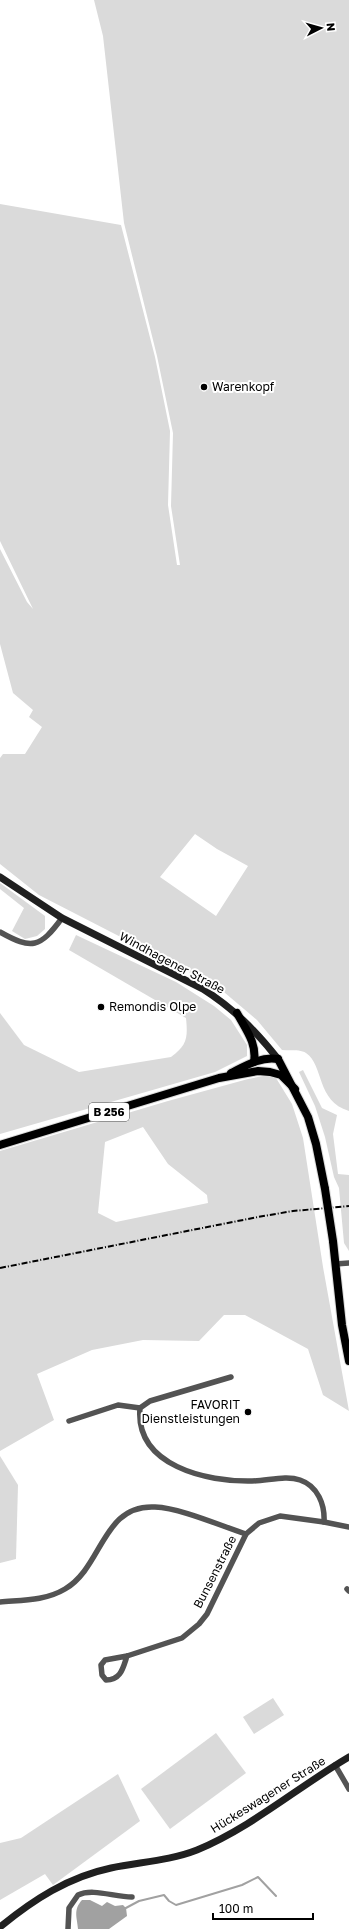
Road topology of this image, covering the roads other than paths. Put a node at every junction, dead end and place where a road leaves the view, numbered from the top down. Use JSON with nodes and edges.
{"nodes":[{"id":1,"x":0,"y":877,"type":"edge"},
{"id":2,"x":62,"y":918,"type":"junction"},
{"id":3,"x":0,"y":932,"type":"edge"},
{"id":4,"x":237,"y":1013,"type":"junction"},
{"id":5,"x":278,"y":1059,"type":"junction"},
{"id":6,"x":254,"y":1062,"type":"junction"},
{"id":7,"x":258,"y":1071,"type":"junction"},
{"id":8,"x":219,"y":1078,"type":"junction"},
{"id":9,"x":294,"y":1089,"type":"junction"},
{"id":10,"x":0,"y":1145,"type":"edge"},
{"id":11,"x":349,"y":1263,"type":"edge"},
{"id":12,"x":335,"y":1264,"type":"junction"},
{"id":13,"x":349,"y":1362,"type":"edge"},
{"id":14,"x":231,"y":1377,"type":"dead end"},
{"id":15,"x":140,"y":1408,"type":"junction"},
{"id":16,"x":69,"y":1421,"type":"dead end"},
{"id":17,"x":324,"y":1522,"type":"junction"},
{"id":18,"x":349,"y":1527,"type":"edge"},
{"id":19,"x":246,"y":1534,"type":"junction"},
{"id":20,"x":0,"y":1602,"type":"edge"},
{"id":21,"x":128,"y":1656,"type":"junction"},
{"id":22,"x":349,"y":1757,"type":"edge"},
{"id":23,"x":335,"y":1765,"type":"junction"},
{"id":24,"x":349,"y":1789,"type":"edge"},
{"id":25,"x":132,"y":1897,"type":"dead end"},
{"id":26,"x":0,"y":1927,"type":"edge"},
{"id":27,"x":68,"y":1929,"type":"edge"}],
"edges":[{"from":1,"to":2,"type":"street","name":"Windhagener Straße"},
{"from":2,"to":3,"type":"street"},
{"from":2,"to":4,"type":"street","name":"Windhagener Straße"},
{"from":4,"to":5,"type":"street","name":"Windhagener Straße"},
{"from":4,"to":6,"type":"main road"},
{"from":5,"to":6,"type":"main road","number":"B 256"},
{"from":5,"to":7,"type":"main road","number":"B 256"},
{"from":5,"to":9,"type":"main road","number":"B 256"},
{"from":6,"to":8,"type":"main road","number":"B 256"},
{"from":7,"to":8,"type":"main road","number":"B 256"},
{"from":7,"to":9,"type":"main road","number":"B 256"},
{"from":8,"to":10,"type":"main road","number":"B 256"},
{"from":9,"to":12,"type":"main road","number":"B 256","bridge":true},
{"from":11,"to":12,"type":"street"},
{"from":12,"to":13,"type":"main road","number":"B 256"},
{"from":14,"to":15,"type":"street"},
{"from":15,"to":16,"type":"street"},
{"from":15,"to":17,"type":"street"},
{"from":17,"to":18,"type":"street","name":"Bunsenstraße"},
{"from":17,"to":19,"type":"street","name":"Bunsenstraße"},
{"from":19,"to":20,"type":"street"},
{"from":19,"to":21,"type":"street","name":"Bunsenstraße"},
{"from":21,"to":21,"type":"street","name":"Bunsenstraße"},
{"from":22,"to":23,"type":"street","name":"Hückeswagener Straße"},
{"from":23,"to":24,"type":"street"},
{"from":23,"to":26,"type":"street","name":"Hückeswagener Straße"},
{"from":25,"to":27,"type":"street"}]}
